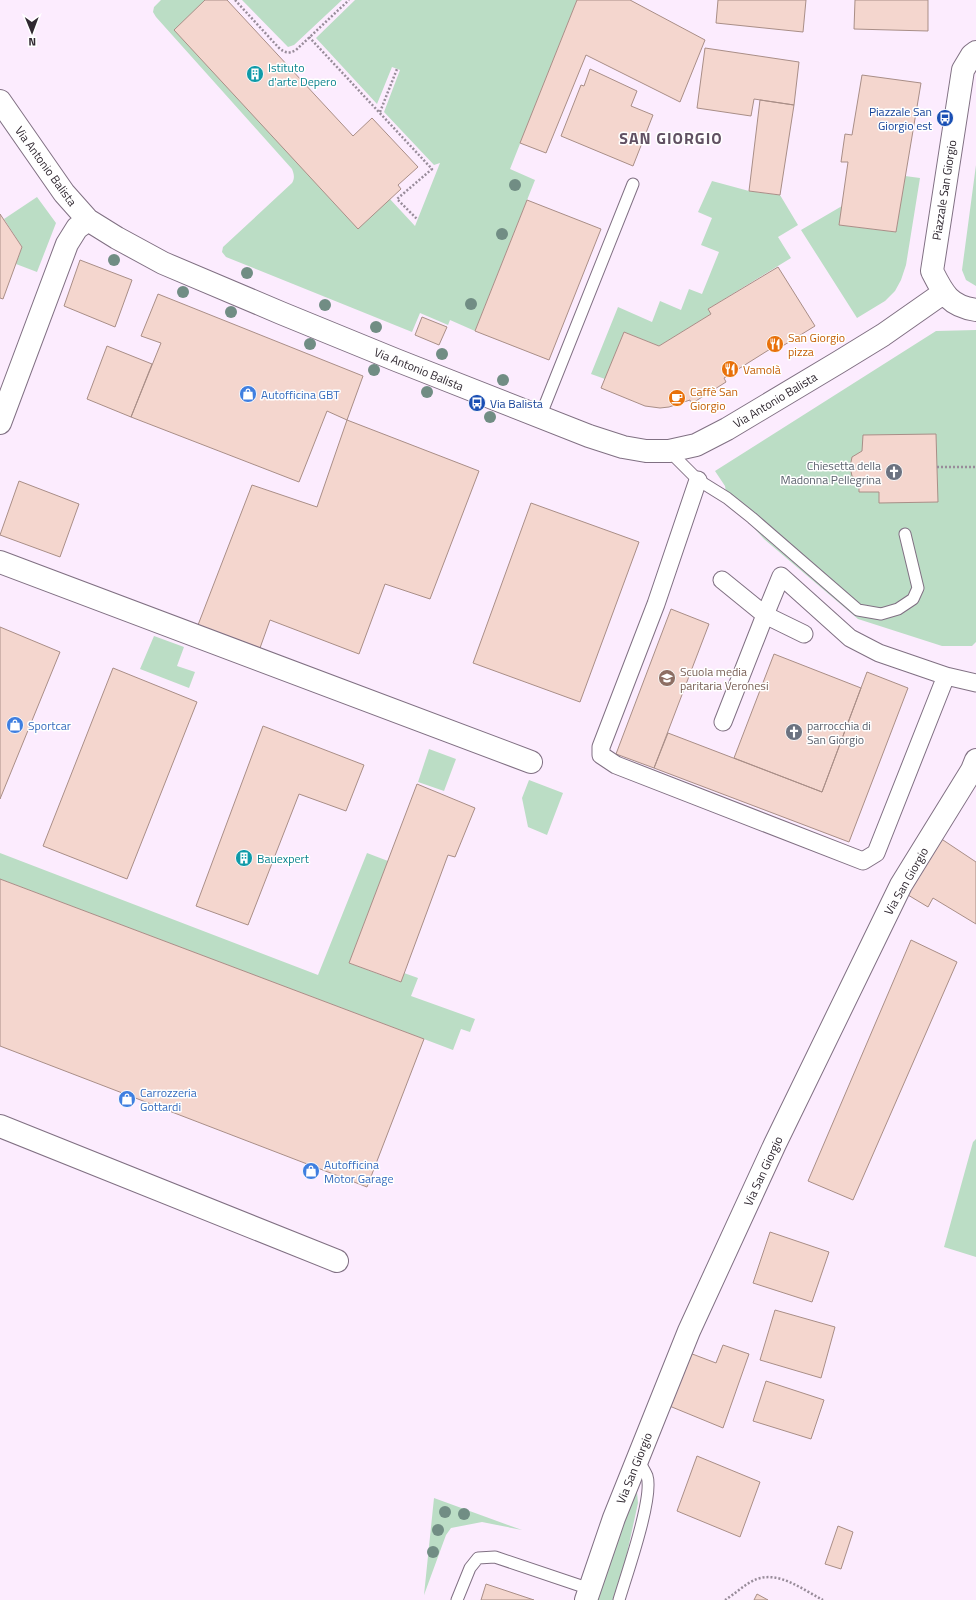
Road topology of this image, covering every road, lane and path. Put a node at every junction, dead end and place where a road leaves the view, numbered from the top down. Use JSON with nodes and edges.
{"nodes":[{"id":1,"x":235,"y":0,"type":"edge"},
{"id":2,"x":349,"y":0,"type":"edge"},
{"id":3,"x":309,"y":37,"type":"junction"},
{"id":4,"x":976,"y":52,"type":"edge"},
{"id":5,"x":397,"y":69,"type":"dead end"},
{"id":6,"x":0,"y":101,"type":"edge"},
{"id":7,"x":380,"y":112,"type":"junction"},
{"id":8,"x":633,"y":184,"type":"dead end"},
{"id":9,"x":417,"y":219,"type":"dead end"},
{"id":10,"x":88,"y":220,"type":"junction"},
{"id":11,"x":943,"y":293,"type":"junction"},
{"id":12,"x":976,"y":310,"type":"edge"},
{"id":13,"x":540,"y":417,"type":"junction"},
{"id":14,"x":0,"y":423,"type":"edge"},
{"id":15,"x":669,"y":452,"type":"junction"},
{"id":16,"x":937,"y":467,"type":"dead end"},
{"id":17,"x":976,"y":467,"type":"edge"},
{"id":18,"x":698,"y":480,"type":"junction"},
{"id":19,"x":905,"y":534,"type":"dead end"},
{"id":20,"x":0,"y":562,"type":"edge"},
{"id":21,"x":722,"y":580,"type":"dead end"},
{"id":22,"x":764,"y":615,"type":"junction"},
{"id":23,"x":804,"y":634,"type":"dead end"},
{"id":24,"x":946,"y":676,"type":"junction"},
{"id":25,"x":976,"y":683,"type":"edge"},
{"id":26,"x":723,"y":722,"type":"dead end"},
{"id":27,"x":976,"y":760,"type":"edge"},
{"id":28,"x":531,"y":762,"type":"dead end"},
{"id":29,"x":0,"y":1126,"type":"edge"},
{"id":30,"x":338,"y":1261,"type":"dead end"},
{"id":31,"x":638,"y":1459,"type":"junction"},
{"id":32,"x":588,"y":1595,"type":"edge"},
{"id":33,"x":457,"y":1600,"type":"edge"},
{"id":34,"x":619,"y":1600,"type":"edge"},
{"id":35,"x":725,"y":1600,"type":"edge"},
{"id":36,"x":823,"y":1600,"type":"edge"}],
"edges":[{"from":1,"to":3,"type":"path"},
{"from":2,"to":3,"type":"path"},
{"from":3,"to":7,"type":"path"},
{"from":4,"to":11,"type":"street","name":"Piazzale San Giorgio"},
{"from":5,"to":7,"type":"path"},
{"from":6,"to":10,"type":"street","name":"Via Antonio Balista"},
{"from":7,"to":9,"type":"path"},
{"from":8,"to":13,"type":"lane"},
{"from":10,"to":13,"type":"street","name":"Via Antonio Balista"},
{"from":10,"to":14,"type":"street"},
{"from":11,"to":12,"type":"street","name":"Piazzale San Giorgio"},
{"from":11,"to":15,"type":"street","name":"Via Antonio Balista"},
{"from":13,"to":15,"type":"street","name":"Via Antonio Balista"},
{"from":15,"to":18,"type":"lane"},
{"from":16,"to":17,"type":"path"},
{"from":18,"to":19,"type":"lane"},
{"from":18,"to":24,"type":"street"},
{"from":20,"to":28,"type":"street"},
{"from":21,"to":22,"type":"street"},
{"from":22,"to":23,"type":"street"},
{"from":22,"to":24,"type":"street"},
{"from":22,"to":26,"type":"street"},
{"from":24,"to":25,"type":"street"},
{"from":27,"to":31,"type":"street","name":"Via San Giorgio"},
{"from":29,"to":30,"type":"street"},
{"from":31,"to":32,"type":"street","name":"Via San Giorgio"},
{"from":31,"to":34,"type":"lane"},
{"from":32,"to":33,"type":"lane"},
{"from":35,"to":36,"type":"path"}]}
